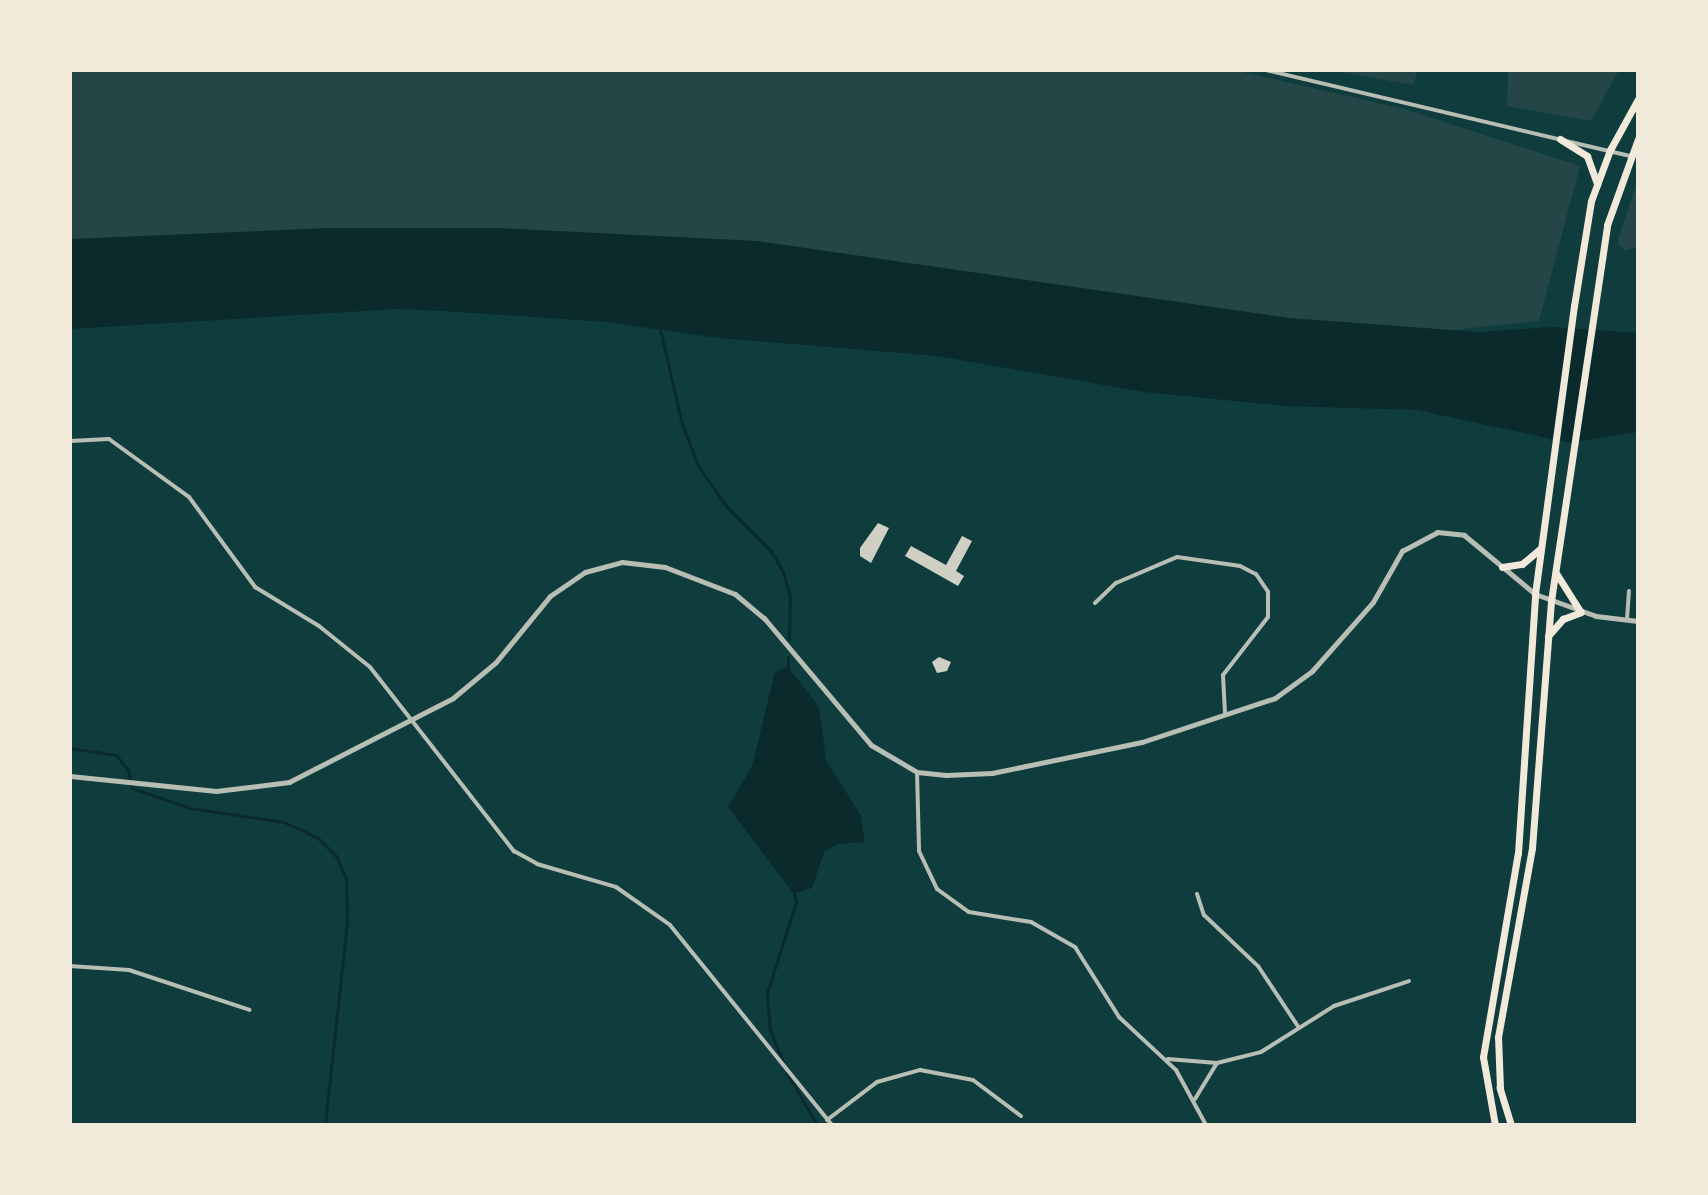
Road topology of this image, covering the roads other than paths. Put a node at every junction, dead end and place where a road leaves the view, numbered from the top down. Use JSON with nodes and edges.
{"nodes":[{"id":1,"x":1266,"y":70,"type":"edge"},
{"id":2,"x":1638,"y":99,"type":"edge"},
{"id":3,"x":1560,"y":139,"type":"junction"},
{"id":4,"x":1638,"y":139,"type":"edge"},
{"id":5,"x":1610,"y":150,"type":"junction"},
{"id":6,"x":1630,"y":156,"type":"junction"},
{"id":7,"x":1597,"y":184,"type":"junction"},
{"id":8,"x":70,"y":441,"type":"edge"},
{"id":9,"x":1542,"y":547,"type":"junction"},
{"id":10,"x":1502,"y":567,"type":"junction"},
{"id":11,"x":1556,"y":571,"type":"junction"},
{"id":12,"x":1629,"y":591,"type":"dead end"},
{"id":13,"x":1535,"y":594,"type":"junction"},
{"id":14,"x":1551,"y":601,"type":"junction"},
{"id":15,"x":1095,"y":603,"type":"dead end"},
{"id":16,"x":1580,"y":611,"type":"junction"},
{"id":17,"x":1627,"y":621,"type":"junction"},
{"id":18,"x":1638,"y":621,"type":"edge"},
{"id":19,"x":1547,"y":638,"type":"junction"},
{"id":20,"x":1226,"y":716,"type":"junction"},
{"id":21,"x":414,"y":718,"type":"junction"},
{"id":22,"x":917,"y":772,"type":"junction"},
{"id":23,"x":70,"y":776,"type":"edge"},
{"id":24,"x":1197,"y":894,"type":"dead end"},
{"id":25,"x":70,"y":966,"type":"edge"},
{"id":26,"x":1409,"y":981,"type":"dead end"},
{"id":27,"x":250,"y":1010,"type":"dead end"},
{"id":28,"x":1299,"y":1028,"type":"junction"},
{"id":29,"x":1167,"y":1059,"type":"junction"},
{"id":30,"x":1217,"y":1063,"type":"junction"},
{"id":31,"x":1194,"y":1099,"type":"junction"},
{"id":32,"x":1021,"y":1116,"type":"dead end"},
{"id":33,"x":827,"y":1120,"type":"junction"},
{"id":34,"x":528,"y":1125,"type":"edge"},
{"id":35,"x":583,"y":1125,"type":"edge"},
{"id":36,"x":832,"y":1125,"type":"edge"},
{"id":37,"x":1206,"y":1125,"type":"edge"},
{"id":38,"x":1495,"y":1125,"type":"edge"},
{"id":39,"x":1511,"y":1125,"type":"edge"}],
"edges":[{"from":1,"to":3,"type":"street"},
{"from":2,"to":5,"type":"main road"},
{"from":3,"to":5,"type":"street"},
{"from":3,"to":7,"type":"main road"},
{"from":4,"to":6,"type":"main road"},
{"from":5,"to":6,"type":"street"},
{"from":5,"to":7,"type":"main road"},
{"from":6,"to":11,"type":"main road"},
{"from":7,"to":9,"type":"main road"},
{"from":8,"to":21,"type":"street"},
{"from":9,"to":10,"type":"main road"},
{"from":9,"to":13,"type":"main road"},
{"from":10,"to":13,"type":"street"},
{"from":10,"to":20,"type":"street"},
{"from":11,"to":14,"type":"main road"},
{"from":11,"to":16,"type":"main road"},
{"from":12,"to":17,"type":"street"},
{"from":13,"to":14,"type":"street"},
{"from":13,"to":38,"type":"main road"},
{"from":14,"to":16,"type":"street"},
{"from":14,"to":19,"type":"main road"},
{"from":15,"to":20,"type":"street"},
{"from":16,"to":17,"type":"street"},
{"from":16,"to":19,"type":"main road"},
{"from":17,"to":18,"type":"street"},
{"from":19,"to":39,"type":"main road"},
{"from":20,"to":22,"type":"street"},
{"from":21,"to":22,"type":"street"},
{"from":21,"to":23,"type":"street"},
{"from":21,"to":33,"type":"street"},
{"from":22,"to":29,"type":"street"},
{"from":24,"to":28,"type":"street"},
{"from":25,"to":27,"type":"street"},
{"from":26,"to":28,"type":"street"},
{"from":28,"to":30,"type":"street"},
{"from":29,"to":30,"type":"street"},
{"from":29,"to":31,"type":"street"},
{"from":30,"to":31,"type":"street"},
{"from":31,"to":37,"type":"street"},
{"from":32,"to":33,"type":"street"},
{"from":33,"to":36,"type":"street"},
{"from":34,"to":35,"type":"street"}]}
